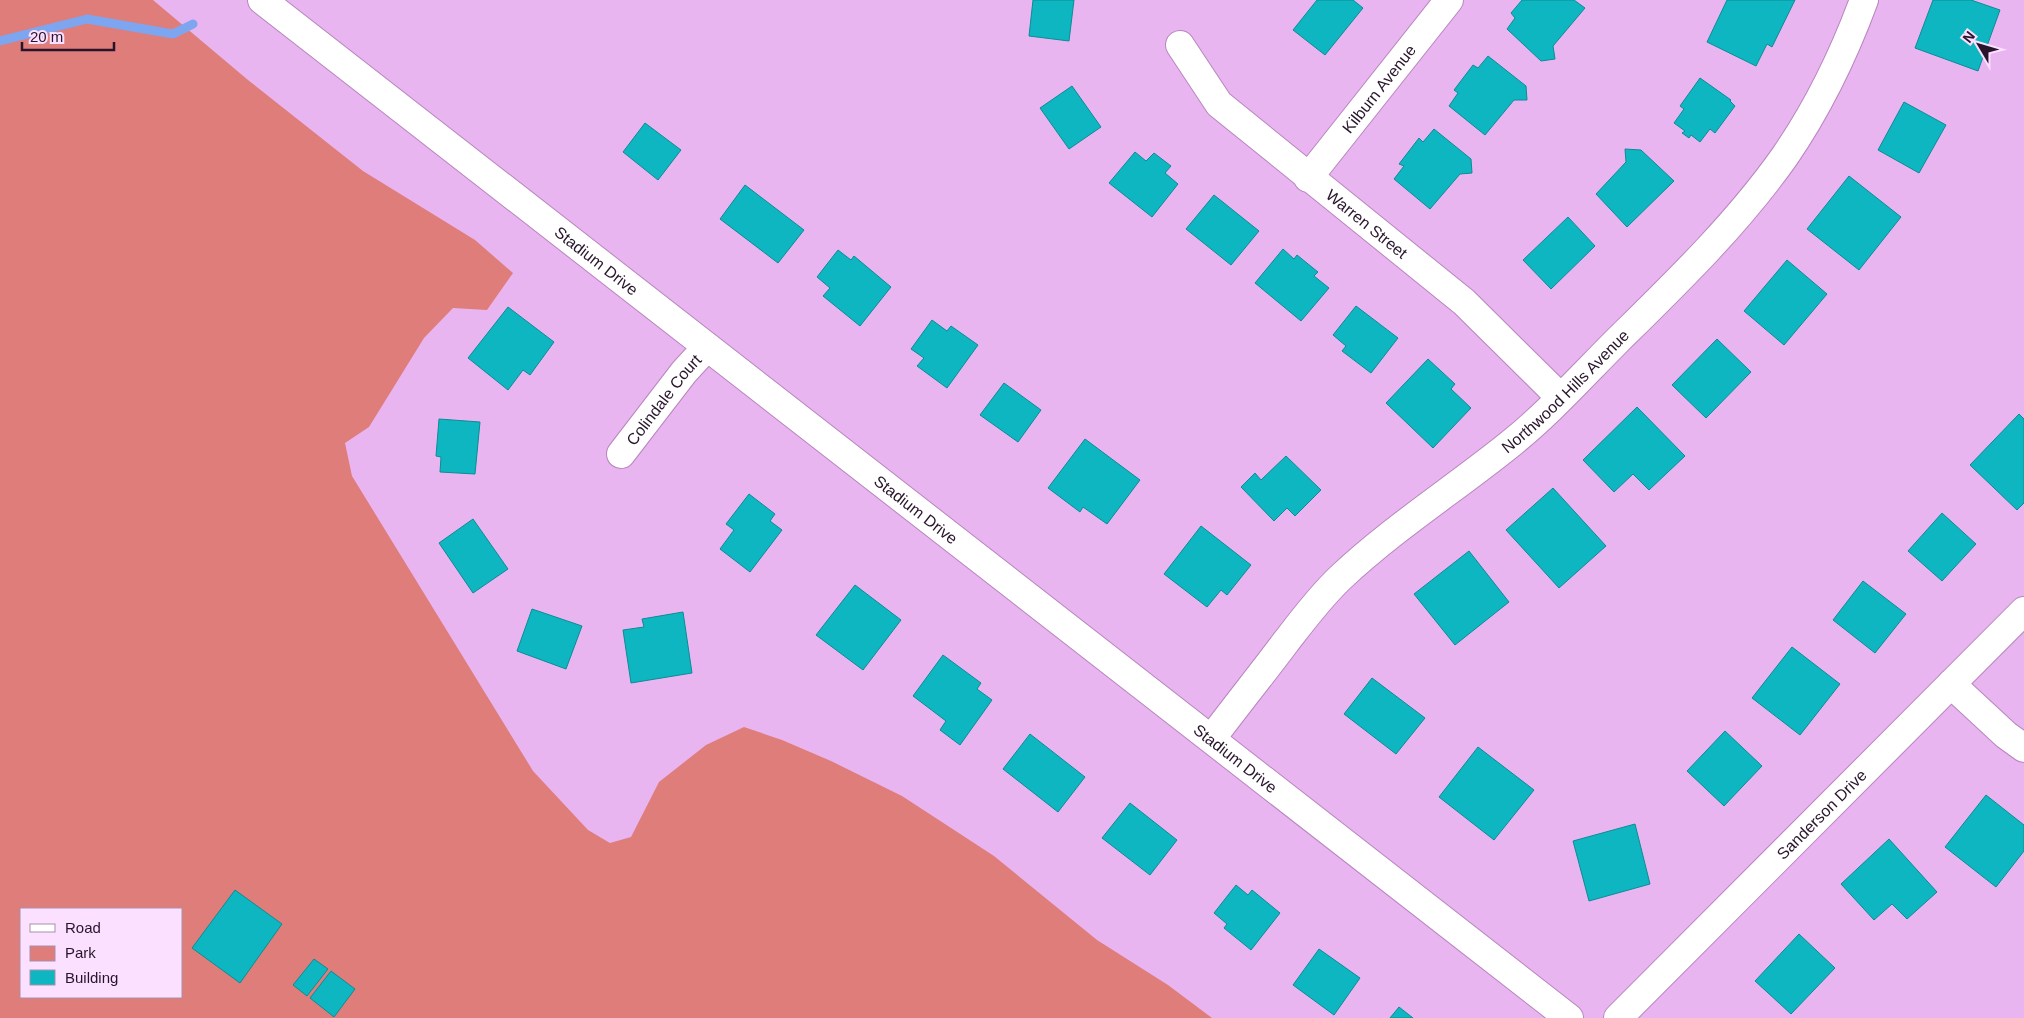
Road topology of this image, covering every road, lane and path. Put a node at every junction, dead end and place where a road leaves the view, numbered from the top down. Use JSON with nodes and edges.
{"nodes":[{"id":1,"x":262,"y":0,"type":"edge"},
{"id":2,"x":1448,"y":0,"type":"edge"},
{"id":3,"x":1864,"y":0,"type":"edge"},
{"id":4,"x":1180,"y":45,"type":"dead end"},
{"id":5,"x":1308,"y":178,"type":"junction"},
{"id":6,"x":707,"y":347,"type":"junction"},
{"id":7,"x":1560,"y":398,"type":"junction"},
{"id":8,"x":621,"y":454,"type":"dead end"},
{"id":9,"x":2024,"y":611,"type":"edge"},
{"id":10,"x":1952,"y":684,"type":"junction"},
{"id":11,"x":1212,"y":738,"type":"junction"},
{"id":12,"x":2024,"y":748,"type":"edge"},
{"id":13,"x":1569,"y":1018,"type":"edge"},
{"id":14,"x":1618,"y":1018,"type":"edge"}],
"edges":[{"from":1,"to":6,"type":"street","name":"Stadium Drive"},
{"from":2,"to":5,"type":"street","name":"Kilburn Avenue"},
{"from":3,"to":7,"type":"street","name":"Northwood Hills Avenue"},
{"from":4,"to":5,"type":"street","name":"Warren Street"},
{"from":5,"to":7,"type":"street","name":"Warren Street"},
{"from":6,"to":8,"type":"street","name":"Colindale Court"},
{"from":6,"to":11,"type":"street","name":"Stadium Drive"},
{"from":7,"to":11,"type":"street","name":"Northwood Hills Avenue"},
{"from":9,"to":10,"type":"street","name":"Sanderson Drive"},
{"from":10,"to":12,"type":"street"},
{"from":10,"to":14,"type":"street","name":"Sanderson Drive"},
{"from":11,"to":13,"type":"street","name":"Stadium Drive"}]}
